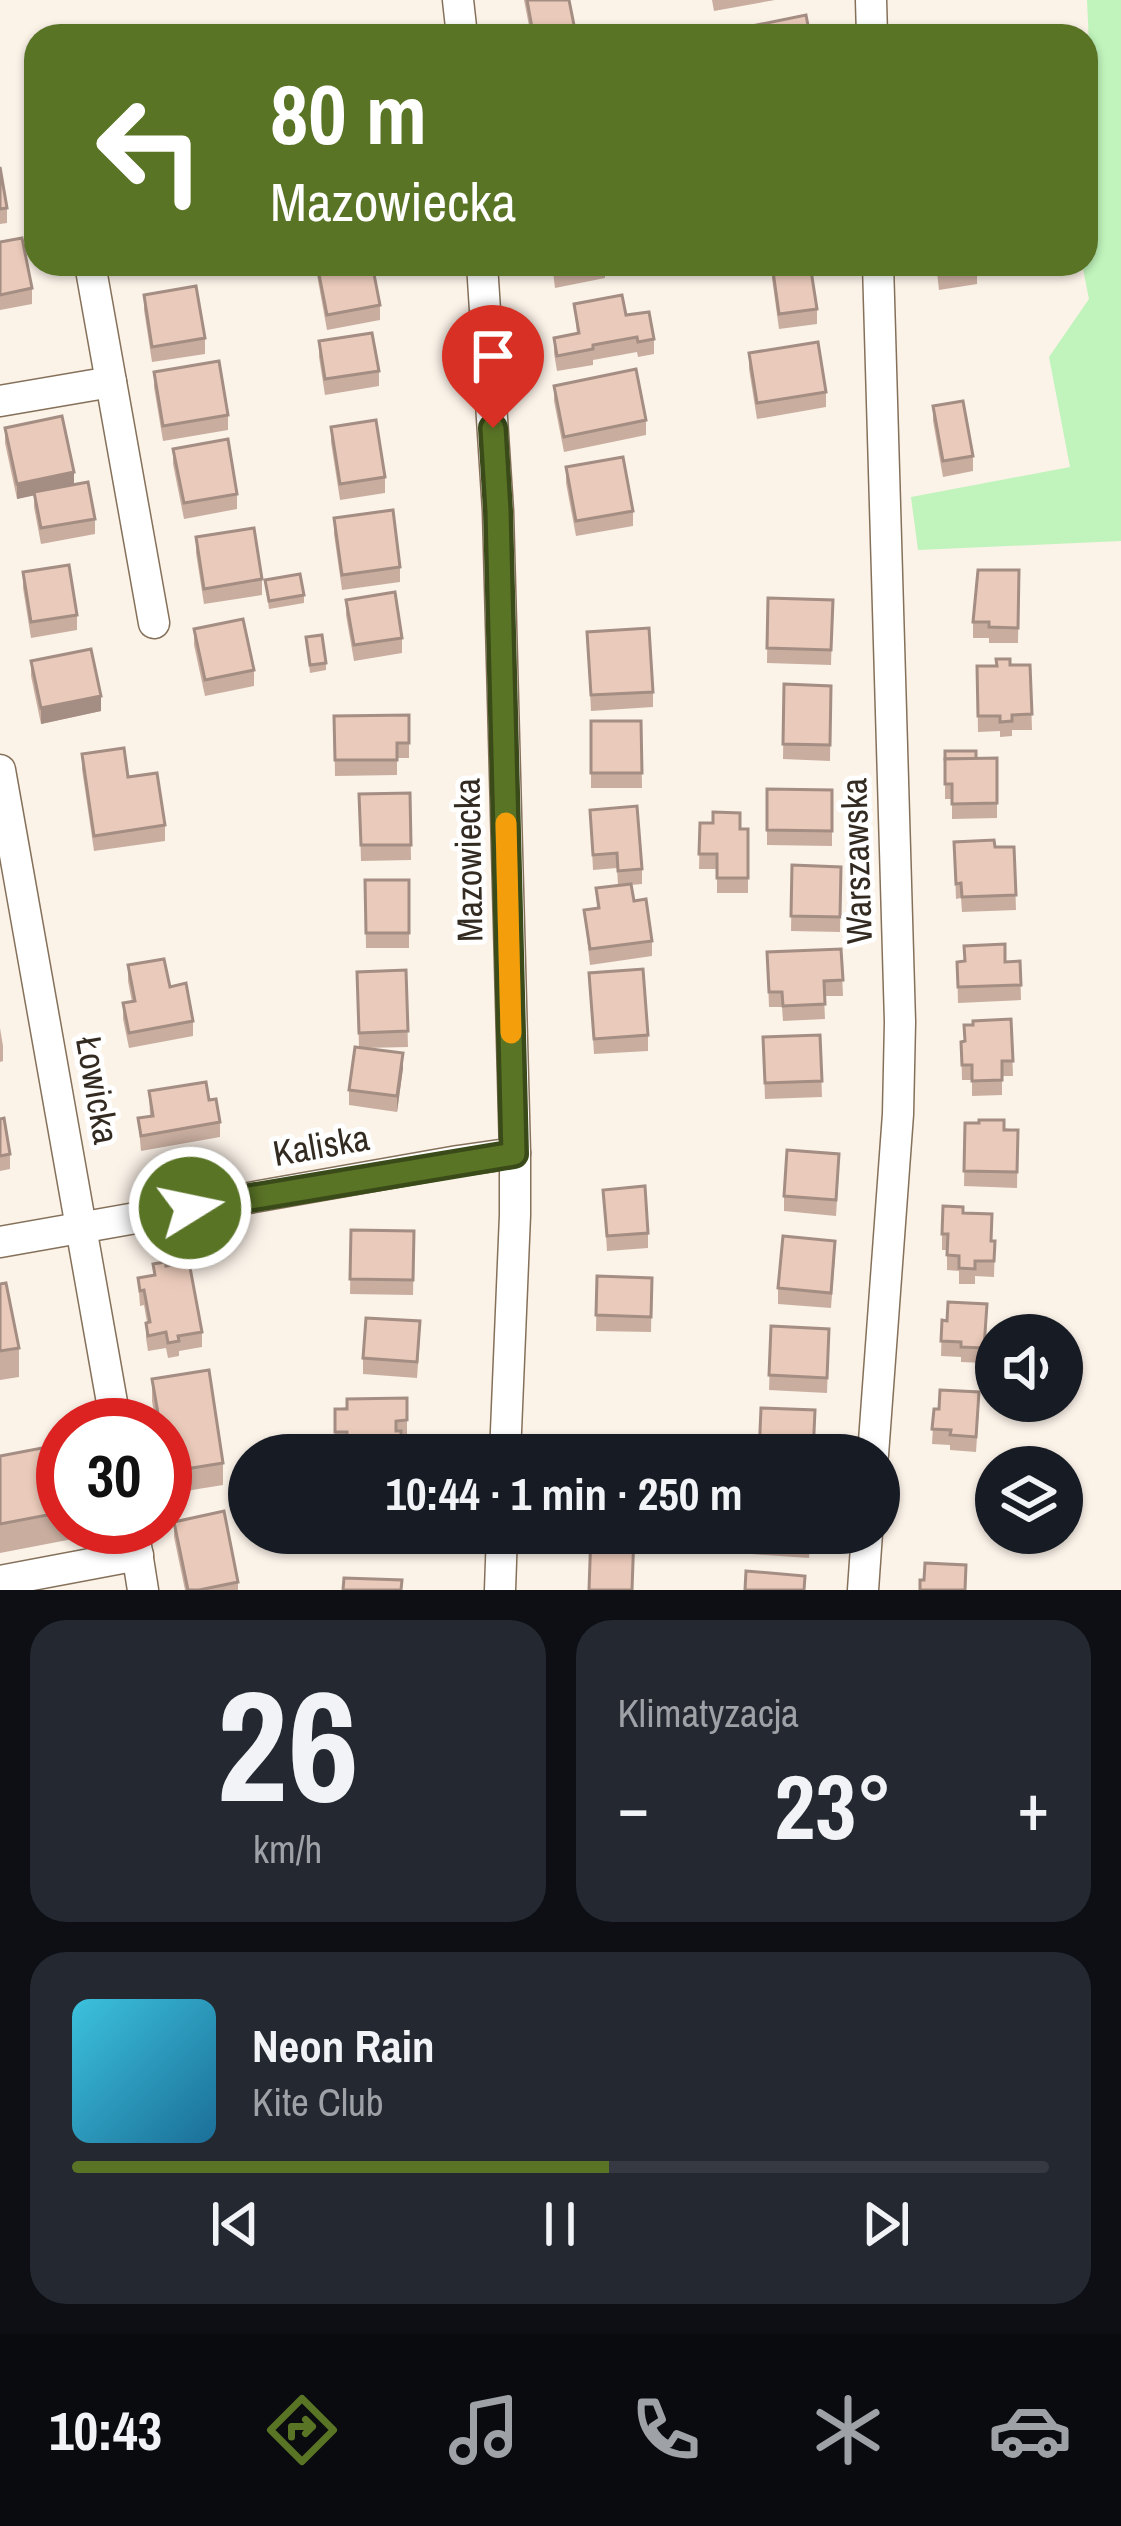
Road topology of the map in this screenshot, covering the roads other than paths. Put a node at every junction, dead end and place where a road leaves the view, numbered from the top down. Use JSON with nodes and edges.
{"nodes":[{"id":1,"x":92,"y":276,"type":"edge"},
{"id":2,"x":483,"y":276,"type":"edge"},
{"id":3,"x":878,"y":276,"type":"edge"},
{"id":4,"x":111,"y":382,"type":"junction"},
{"id":5,"x":0,"y":401,"type":"edge"},
{"id":6,"x":154,"y":623,"type":"dead end"},
{"id":7,"x":0,"y":770,"type":"edge"},
{"id":8,"x":514,"y":1154,"type":"junction"},
{"id":9,"x":83,"y":1227,"type":"junction"},
{"id":10,"x":0,"y":1242,"type":"edge"},
{"id":11,"x":112,"y":1398,"type":"edge"},
{"id":12,"x":507,"y":1434,"type":"edge"},
{"id":13,"x":875,"y":1434,"type":"edge"},
{"id":14,"x":92,"y":1554,"type":"edge"},
{"id":15,"x":138,"y":1554,"type":"edge"},
{"id":16,"x":501,"y":1554,"type":"edge"},
{"id":17,"x":866,"y":1554,"type":"edge"},
{"id":18,"x":0,"y":1581,"type":"edge"},
{"id":19,"x":143,"y":1590,"type":"edge"},
{"id":20,"x":500,"y":1590,"type":"edge"},
{"id":21,"x":863,"y":1590,"type":"edge"}],
"edges":[{"from":1,"to":4,"type":"street"},
{"from":2,"to":8,"type":"street","name":"Mazowiecka"},
{"from":3,"to":13,"type":"street","name":"Warszawska"},
{"from":4,"to":5,"type":"street"},
{"from":4,"to":6,"type":"street"},
{"from":7,"to":9,"type":"street","name":"Łowicka"},
{"from":8,"to":9,"type":"street","name":"Kaliska"},
{"from":8,"to":12,"type":"street","name":"Mazowiecka"},
{"from":9,"to":10,"type":"street","name":"Kaliska"},
{"from":9,"to":11,"type":"street","name":"Łowicka"},
{"from":14,"to":18,"type":"street"},
{"from":15,"to":19,"type":"street"},
{"from":16,"to":20,"type":"street"},
{"from":17,"to":21,"type":"street"}]}
